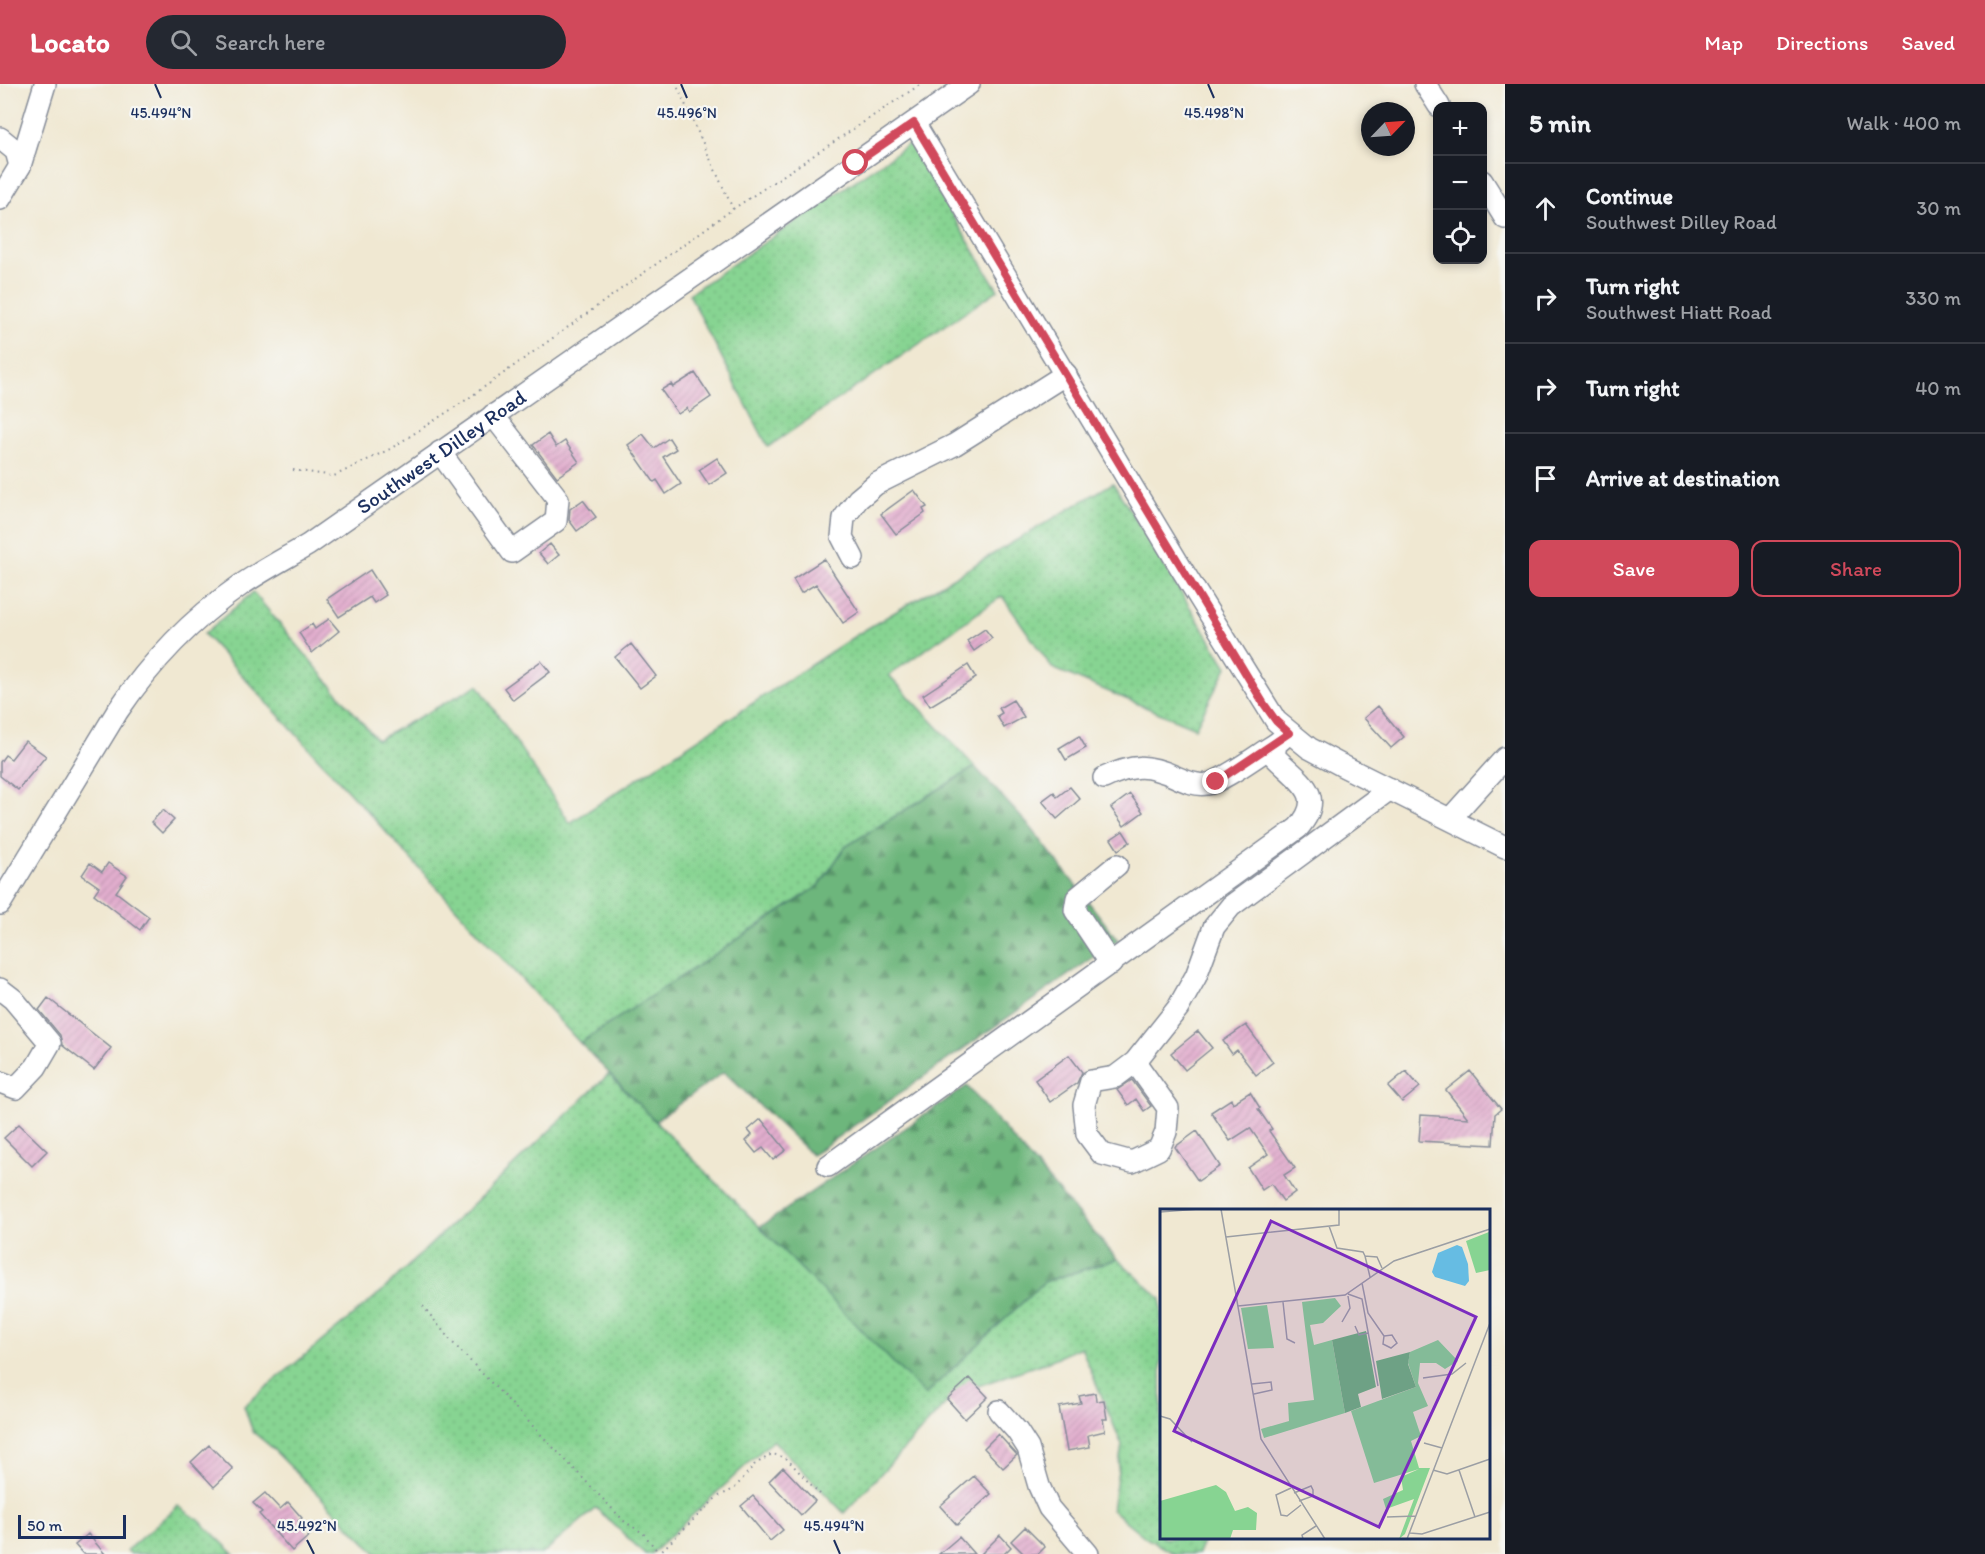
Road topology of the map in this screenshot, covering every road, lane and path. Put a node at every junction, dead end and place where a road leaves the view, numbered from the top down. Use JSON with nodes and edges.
{"nodes":[{"id":1,"x":45,"y":84,"type":"edge"},
{"id":2,"x":676,"y":84,"type":"edge"},
{"id":3,"x":921,"y":84,"type":"edge"},
{"id":4,"x":969,"y":84,"type":"edge"},
{"id":5,"x":1425,"y":84,"type":"edge"},
{"id":6,"x":1436,"y":102,"type":"edge"},
{"id":7,"x":914,"y":123,"type":"junction"},
{"id":8,"x":0,"y":138,"type":"edge"},
{"id":9,"x":20,"y":166,"type":"junction"},
{"id":10,"x":1487,"y":189,"type":"edge"},
{"id":11,"x":0,"y":199,"type":"edge"},
{"id":12,"x":733,"y":209,"type":"junction"},
{"id":13,"x":1505,"y":218,"type":"edge"},
{"id":14,"x":1066,"y":375,"type":"junction"},
{"id":15,"x":493,"y":415,"type":"junction"},
{"id":16,"x":440,"y":452,"type":"junction"},
{"id":17,"x":293,"y":470,"type":"dead end"},
{"id":18,"x":853,"y":558,"type":"dead end"},
{"id":19,"x":1282,"y":739,"type":"junction"},
{"id":20,"x":1505,"y":759,"type":"edge"},
{"id":21,"x":1104,"y":778,"type":"dead end"},
{"id":22,"x":1390,"y":789,"type":"junction"},
{"id":23,"x":1450,"y":819,"type":"junction"},
{"id":24,"x":1505,"y":847,"type":"edge"},
{"id":25,"x":1117,"y":865,"type":"dead end"},
{"id":26,"x":0,"y":904,"type":"edge"},
{"id":27,"x":1111,"y":963,"type":"junction"},
{"id":28,"x":0,"y":989,"type":"edge"},
{"id":29,"x":1135,"y":1062,"type":"junction"},
{"id":30,"x":0,"y":1082,"type":"edge"},
{"id":31,"x":828,"y":1167,"type":"dead end"},
{"id":32,"x":423,"y":1306,"type":"dead end"},
{"id":33,"x":999,"y":1411,"type":"dead end"},
{"id":34,"x":820,"y":1494,"type":"dead end"},
{"id":35,"x":659,"y":1554,"type":"edge"},
{"id":36,"x":1088,"y":1554,"type":"edge"}],
"edges":[{"from":1,"to":9,"type":"street"},
{"from":2,"to":12,"type":"path"},
{"from":3,"to":12,"type":"path"},
{"from":4,"to":7,"type":"street","name":"Southwest Dilley Road"},
{"from":5,"to":6,"type":"street"},
{"from":7,"to":14,"type":"street"},
{"from":7,"to":15,"type":"street","name":"Southwest Dilley Road"},
{"from":8,"to":9,"type":"street"},
{"from":9,"to":11,"type":"street"},
{"from":10,"to":13,"type":"street"},
{"from":12,"to":17,"type":"path"},
{"from":14,"to":18,"type":"street"},
{"from":14,"to":19,"type":"street"},
{"from":15,"to":16,"type":"street","name":"Southwest Dilley Road"},
{"from":15,"to":16,"type":"street"},
{"from":16,"to":26,"type":"street","name":"Southwest Dilley Road"},
{"from":19,"to":21,"type":"street"},
{"from":19,"to":22,"type":"street"},
{"from":19,"to":27,"type":"street"},
{"from":20,"to":23,"type":"street"},
{"from":22,"to":23,"type":"street"},
{"from":22,"to":29,"type":"street"},
{"from":23,"to":24,"type":"street"},
{"from":25,"to":27,"type":"street"},
{"from":27,"to":31,"type":"street"},
{"from":28,"to":30,"type":"street"},
{"from":29,"to":29,"type":"street"},
{"from":32,"to":35,"type":"path"},
{"from":33,"to":36,"type":"street"},
{"from":34,"to":35,"type":"path"}]}
